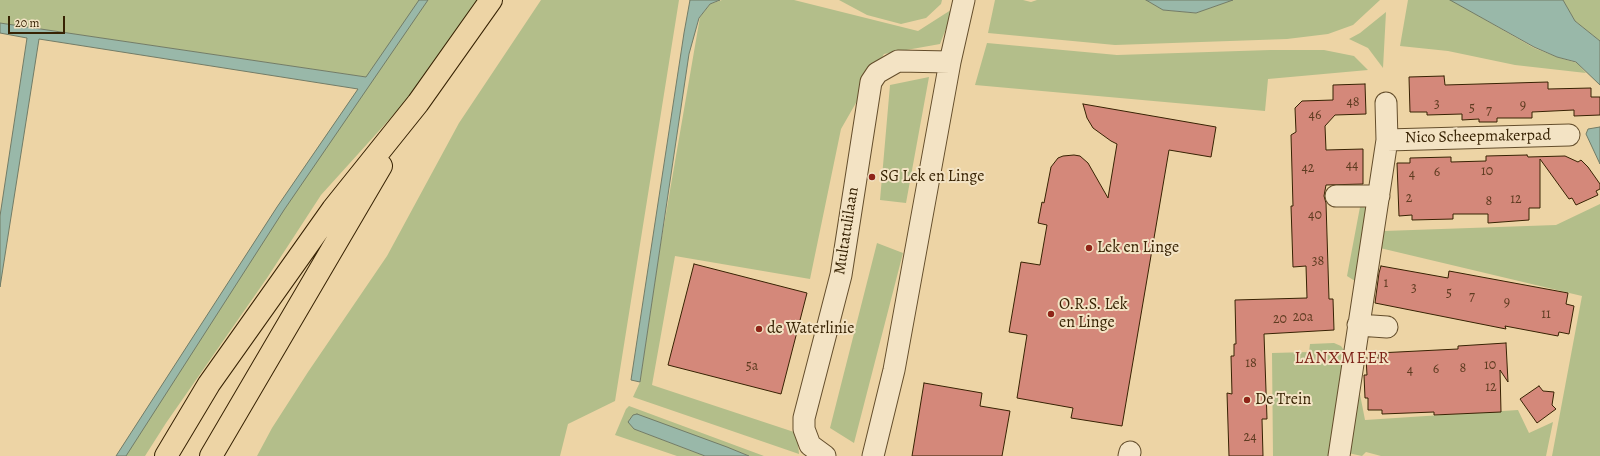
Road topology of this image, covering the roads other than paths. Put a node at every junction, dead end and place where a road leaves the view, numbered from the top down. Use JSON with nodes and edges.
{"nodes":[{"id":1,"x":491,"y":0,"type":"edge"},
{"id":2,"x":964,"y":0,"type":"edge"},
{"id":3,"x":950,"y":62,"type":"junction"},
{"id":4,"x":418,"y":103,"type":"junction"},
{"id":5,"x":1386,"y":103,"type":"dead end"},
{"id":6,"x":1569,"y":135,"type":"dead end"},
{"id":7,"x":1387,"y":140,"type":"junction"},
{"id":8,"x":1336,"y":196,"type":"dead end"},
{"id":9,"x":1379,"y":196,"type":"junction"},
{"id":10,"x":1358,"y":325,"type":"junction"},
{"id":11,"x":1387,"y":327,"type":"dead end"},
{"id":12,"x":166,"y":456,"type":"edge"},
{"id":13,"x":211,"y":456,"type":"edge"},
{"id":14,"x":825,"y":456,"type":"edge"},
{"id":15,"x":873,"y":456,"type":"edge"},
{"id":16,"x":1339,"y":456,"type":"edge"}],
"edges":[{"from":1,"to":4,"type":"main road"},
{"from":2,"to":3,"type":"street"},
{"from":3,"to":14,"type":"street","name":"Multatulilaan"},
{"from":3,"to":15,"type":"street"},
{"from":4,"to":12,"type":"main road"},
{"from":4,"to":13,"type":"main road"},
{"from":5,"to":7,"type":"street"},
{"from":6,"to":7,"type":"street","name":"Nico Scheepmakerpad"},
{"from":7,"to":9,"type":"street"},
{"from":8,"to":9,"type":"street"},
{"from":9,"to":10,"type":"street"},
{"from":10,"to":11,"type":"street"},
{"from":10,"to":16,"type":"street"}]}
